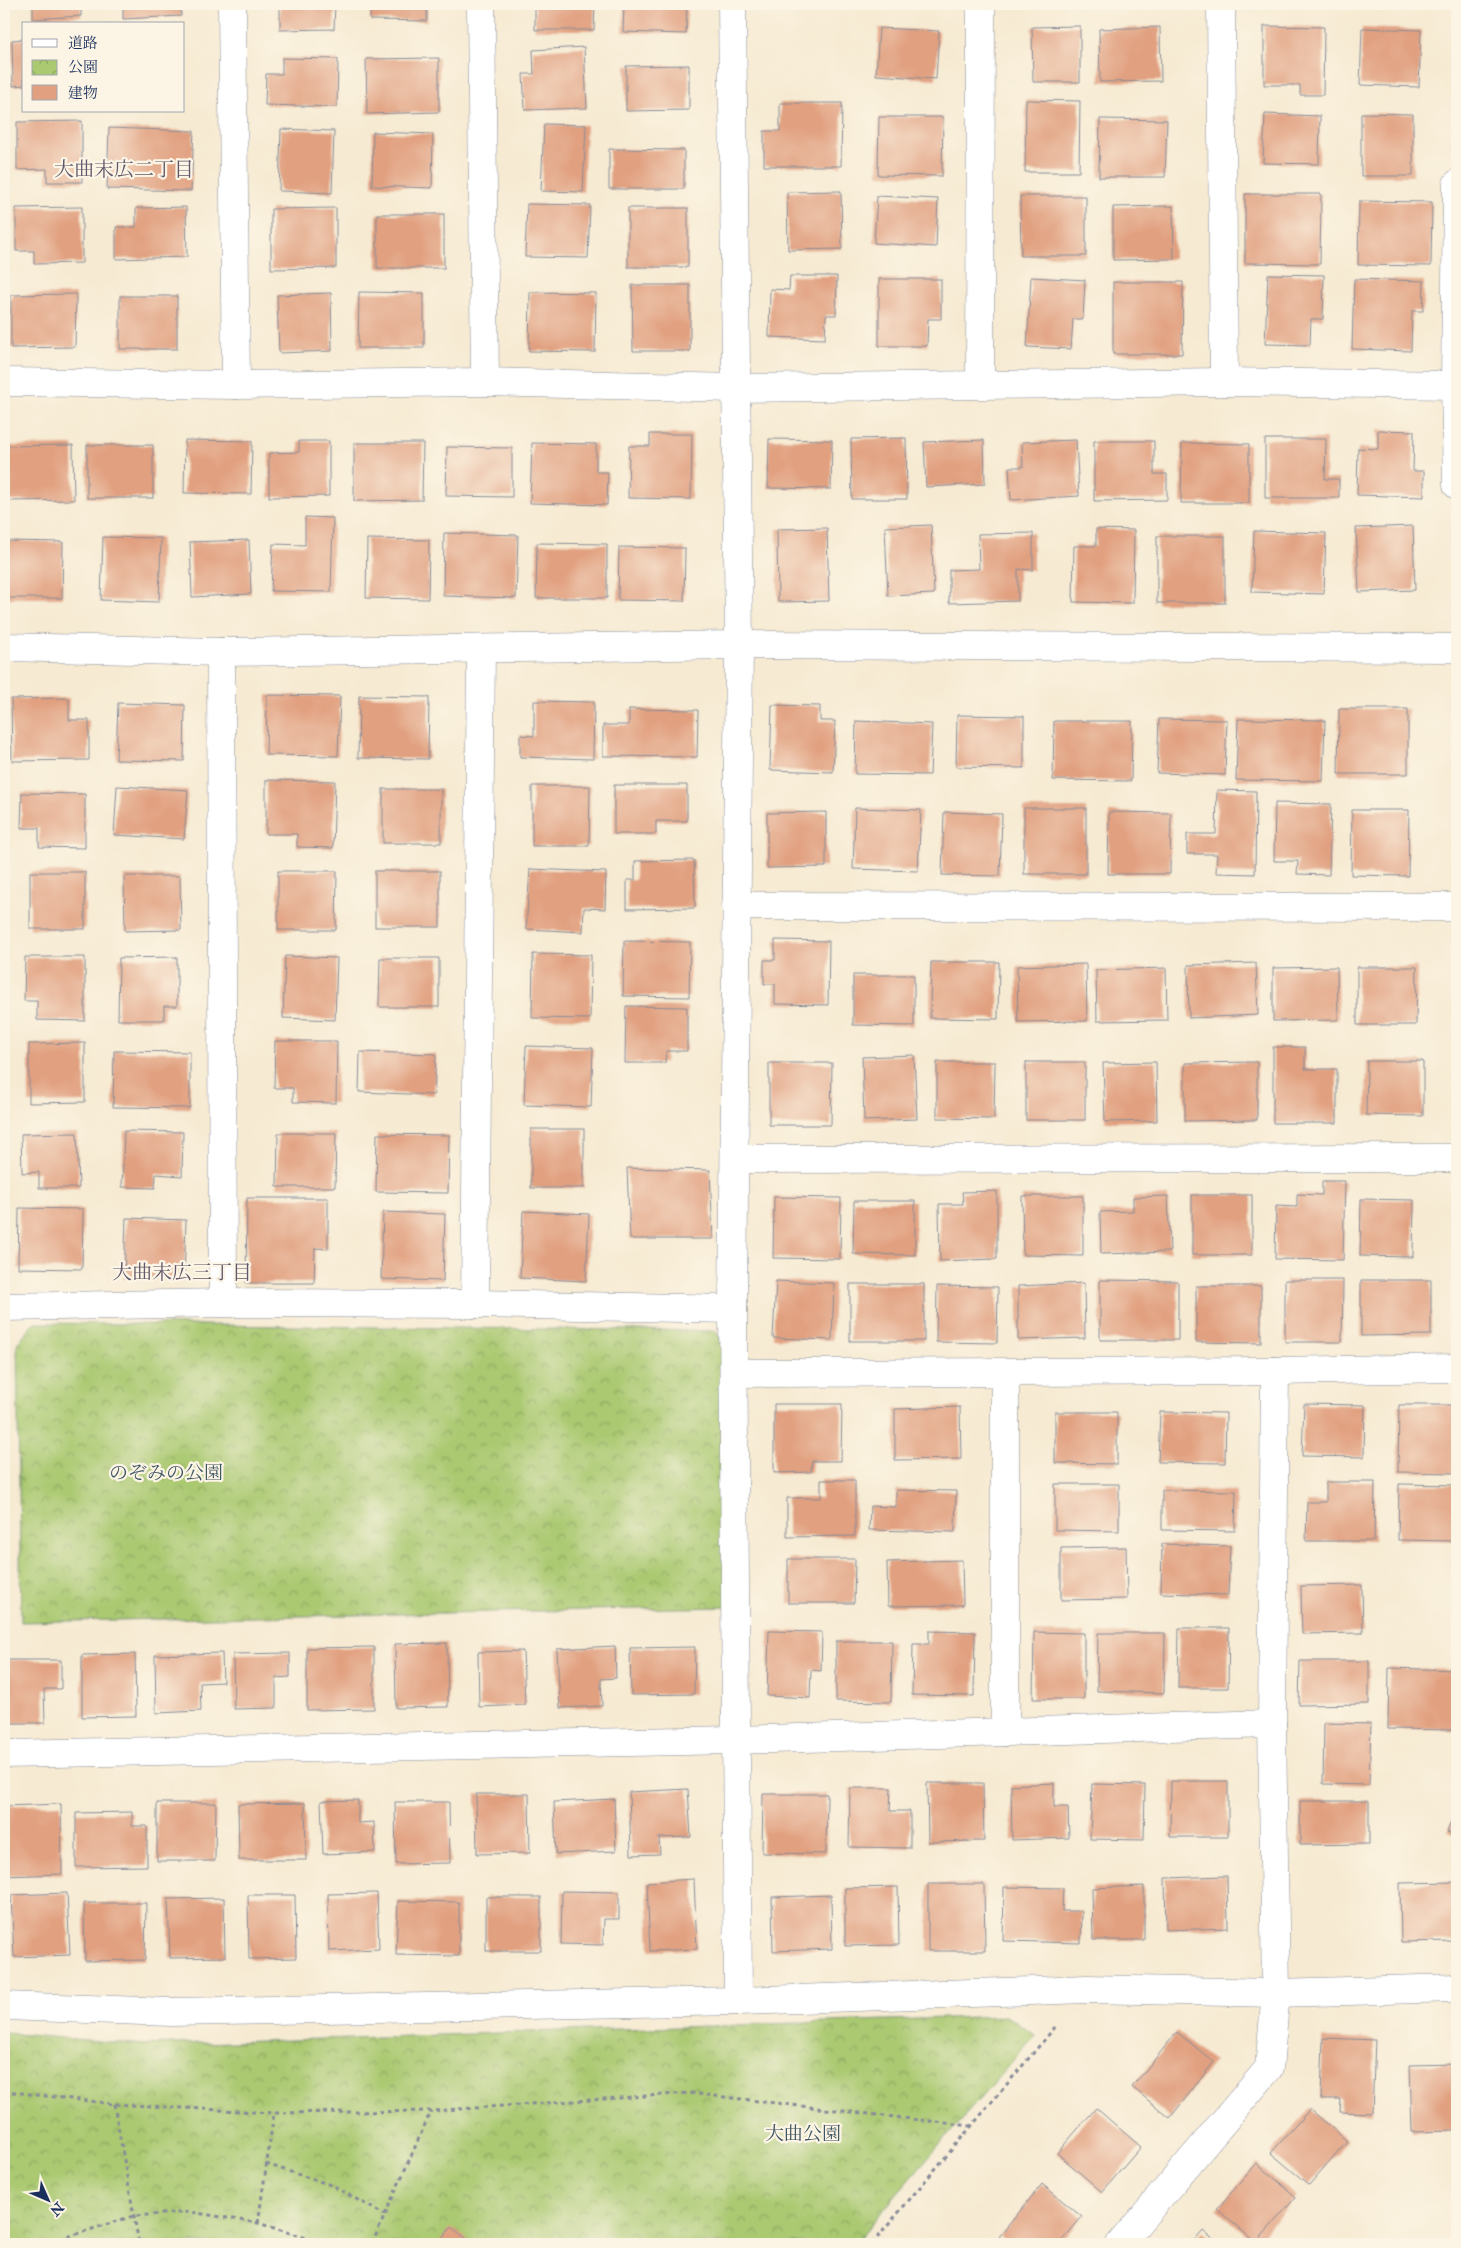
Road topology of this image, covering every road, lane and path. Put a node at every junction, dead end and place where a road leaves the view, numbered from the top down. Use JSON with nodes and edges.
{"nodes":[{"id":1,"x":232,"y":4,"type":"edge"},
{"id":2,"x":481,"y":4,"type":"edge"},
{"id":3,"x":732,"y":4,"type":"edge"},
{"id":4,"x":981,"y":4,"type":"edge"},
{"id":5,"x":1221,"y":4,"type":"edge"},
{"id":6,"x":1457,"y":184,"type":"edge"},
{"id":7,"x":4,"y":382,"type":"edge"},
{"id":8,"x":485,"y":382,"type":"junction"},
{"id":9,"x":1224,"y":382,"type":"junction"},
{"id":10,"x":236,"y":384,"type":"junction"},
{"id":11,"x":980,"y":384,"type":"junction"},
{"id":12,"x":1455,"y":385,"type":"junction"},
{"id":13,"x":736,"y":388,"type":"junction"},
{"id":14,"x":1457,"y":485,"type":"edge"},
{"id":15,"x":739,"y":645,"type":"junction"},
{"id":16,"x":4,"y":647,"type":"edge"},
{"id":17,"x":1457,"y":648,"type":"edge"},
{"id":18,"x":481,"y":649,"type":"junction"},
{"id":19,"x":221,"y":652,"type":"junction"},
{"id":20,"x":736,"y":906,"type":"junction"},
{"id":21,"x":1457,"y":907,"type":"edge"},
{"id":22,"x":1457,"y":1158,"type":"edge"},
{"id":23,"x":736,"y":1159,"type":"junction"},
{"id":24,"x":223,"y":1303,"type":"junction"},
{"id":25,"x":475,"y":1304,"type":"junction"},
{"id":26,"x":4,"y":1307,"type":"edge"},
{"id":27,"x":733,"y":1309,"type":"junction"},
{"id":28,"x":1457,"y":1368,"type":"edge"},
{"id":29,"x":1276,"y":1371,"type":"junction"},
{"id":30,"x":734,"y":1373,"type":"junction"},
{"id":31,"x":1005,"y":1373,"type":"junction"},
{"id":32,"x":1272,"y":1724,"type":"junction"},
{"id":33,"x":1005,"y":1732,"type":"junction"},
{"id":34,"x":735,"y":1740,"type":"junction"},
{"id":35,"x":4,"y":1754,"type":"edge"},
{"id":36,"x":1457,"y":1988,"type":"edge"},
{"id":37,"x":1087,"y":1989,"type":"junction"},
{"id":38,"x":1276,"y":1993,"type":"junction"},
{"id":39,"x":738,"y":2001,"type":"junction"},
{"id":40,"x":4,"y":2006,"type":"edge"},
{"id":41,"x":4,"y":2091,"type":"edge"},
{"id":42,"x":114,"y":2104,"type":"junction"},
{"id":43,"x":431,"y":2111,"type":"junction"},
{"id":44,"x":274,"y":2114,"type":"junction"},
{"id":45,"x":971,"y":2126,"type":"junction"},
{"id":46,"x":266,"y":2164,"type":"junction"},
{"id":47,"x":385,"y":2215,"type":"junction"},
{"id":48,"x":133,"y":2216,"type":"junction"},
{"id":49,"x":258,"y":2223,"type":"junction"},
{"id":50,"x":45,"y":2244,"type":"edge"},
{"id":51,"x":139,"y":2244,"type":"edge"},
{"id":52,"x":326,"y":2244,"type":"edge"},
{"id":53,"x":372,"y":2244,"type":"edge"},
{"id":54,"x":872,"y":2244,"type":"edge"},
{"id":55,"x":1120,"y":2244,"type":"edge"}],
"edges":[{"from":1,"to":10,"type":"street"},
{"from":2,"to":8,"type":"street"},
{"from":3,"to":13,"type":"street"},
{"from":4,"to":11,"type":"street"},
{"from":5,"to":9,"type":"street"},
{"from":6,"to":12,"type":"street"},
{"from":7,"to":10,"type":"street"},
{"from":8,"to":10,"type":"street"},
{"from":8,"to":13,"type":"street"},
{"from":9,"to":11,"type":"street"},
{"from":9,"to":12,"type":"street"},
{"from":11,"to":13,"type":"street"},
{"from":12,"to":14,"type":"street"},
{"from":13,"to":15,"type":"street"},
{"from":15,"to":17,"type":"street"},
{"from":15,"to":18,"type":"street"},
{"from":15,"to":20,"type":"street"},
{"from":16,"to":19,"type":"street"},
{"from":18,"to":19,"type":"street"},
{"from":18,"to":25,"type":"street"},
{"from":19,"to":24,"type":"street"},
{"from":20,"to":21,"type":"street"},
{"from":20,"to":23,"type":"street"},
{"from":22,"to":23,"type":"street"},
{"from":23,"to":27,"type":"street"},
{"from":24,"to":25,"type":"street"},
{"from":24,"to":26,"type":"street"},
{"from":25,"to":27,"type":"street"},
{"from":27,"to":30,"type":"street"},
{"from":28,"to":29,"type":"street"},
{"from":29,"to":31,"type":"street"},
{"from":29,"to":32,"type":"street"},
{"from":30,"to":31,"type":"street"},
{"from":30,"to":34,"type":"street"},
{"from":31,"to":33,"type":"street"},
{"from":32,"to":33,"type":"street"},
{"from":32,"to":38,"type":"street"},
{"from":33,"to":34,"type":"street"},
{"from":34,"to":35,"type":"street"},
{"from":34,"to":39,"type":"street"},
{"from":36,"to":38,"type":"street"},
{"from":37,"to":38,"type":"street"},
{"from":37,"to":39,"type":"street"},
{"from":37,"to":45,"type":"path"},
{"from":38,"to":55,"type":"street"},
{"from":39,"to":40,"type":"street"},
{"from":41,"to":42,"type":"path"},
{"from":42,"to":44,"type":"path"},
{"from":42,"to":48,"type":"path"},
{"from":43,"to":44,"type":"path"},
{"from":43,"to":45,"type":"path"},
{"from":43,"to":47,"type":"path"},
{"from":44,"to":46,"type":"path"},
{"from":45,"to":54,"type":"path"},
{"from":46,"to":47,"type":"path"},
{"from":46,"to":49,"type":"path"},
{"from":47,"to":53,"type":"path"},
{"from":48,"to":49,"type":"path"},
{"from":48,"to":50,"type":"path"},
{"from":48,"to":51,"type":"path"},
{"from":49,"to":52,"type":"path"}]}
